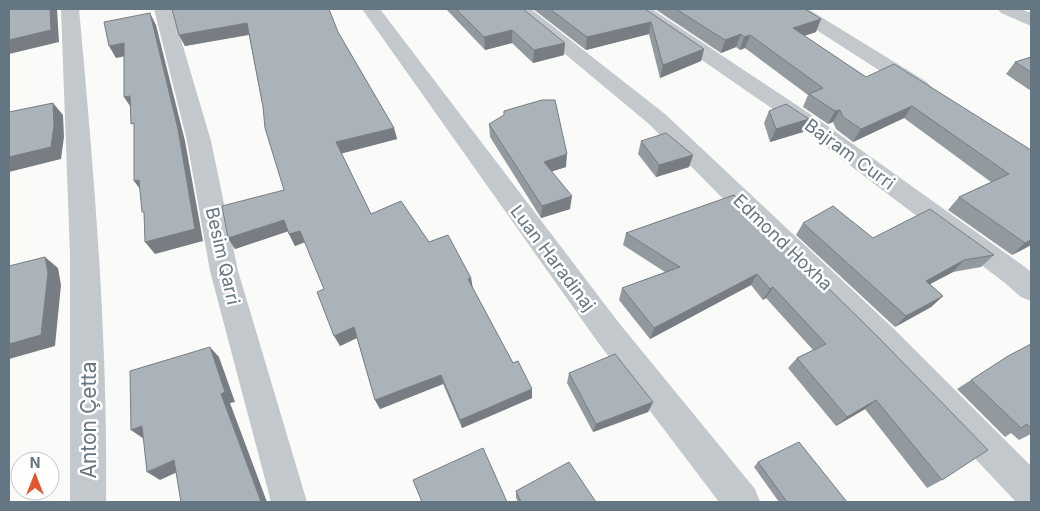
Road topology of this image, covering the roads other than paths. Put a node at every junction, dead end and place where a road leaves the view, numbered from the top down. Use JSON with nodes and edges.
{"nodes":[{"id":1,"x":70,"y":9,"type":"edge"},
{"id":2,"x":164,"y":9,"type":"edge"},
{"id":3,"x":371,"y":9,"type":"edge"},
{"id":4,"x":520,"y":9,"type":"edge"},
{"id":5,"x":640,"y":9,"type":"edge"},
{"id":6,"x":796,"y":9,"type":"edge"},
{"id":7,"x":1008,"y":9,"type":"edge"},
{"id":8,"x":1031,"y":20,"type":"edge"},
{"id":9,"x":939,"y":99,"type":"edge"},
{"id":10,"x":1031,"y":289,"type":"edge"},
{"id":11,"x":1031,"y":492,"type":"edge"},
{"id":12,"x":88,"y":502,"type":"edge"},
{"id":13,"x":289,"y":502,"type":"edge"},
{"id":14,"x":742,"y":502,"type":"edge"}],
"edges":[{"from":1,"to":12,"type":"street","name":"Anton Çetta"},
{"from":2,"to":13,"type":"street","name":"Besim Qarri"},
{"from":3,"to":14,"type":"street","name":"Luan Haradinaj"},
{"from":4,"to":11,"type":"street","name":"Edmond Hoxha"},
{"from":5,"to":10,"type":"street","name":"Bajram Curri"},
{"from":6,"to":9,"type":"street"},
{"from":7,"to":8,"type":"street"}]}
